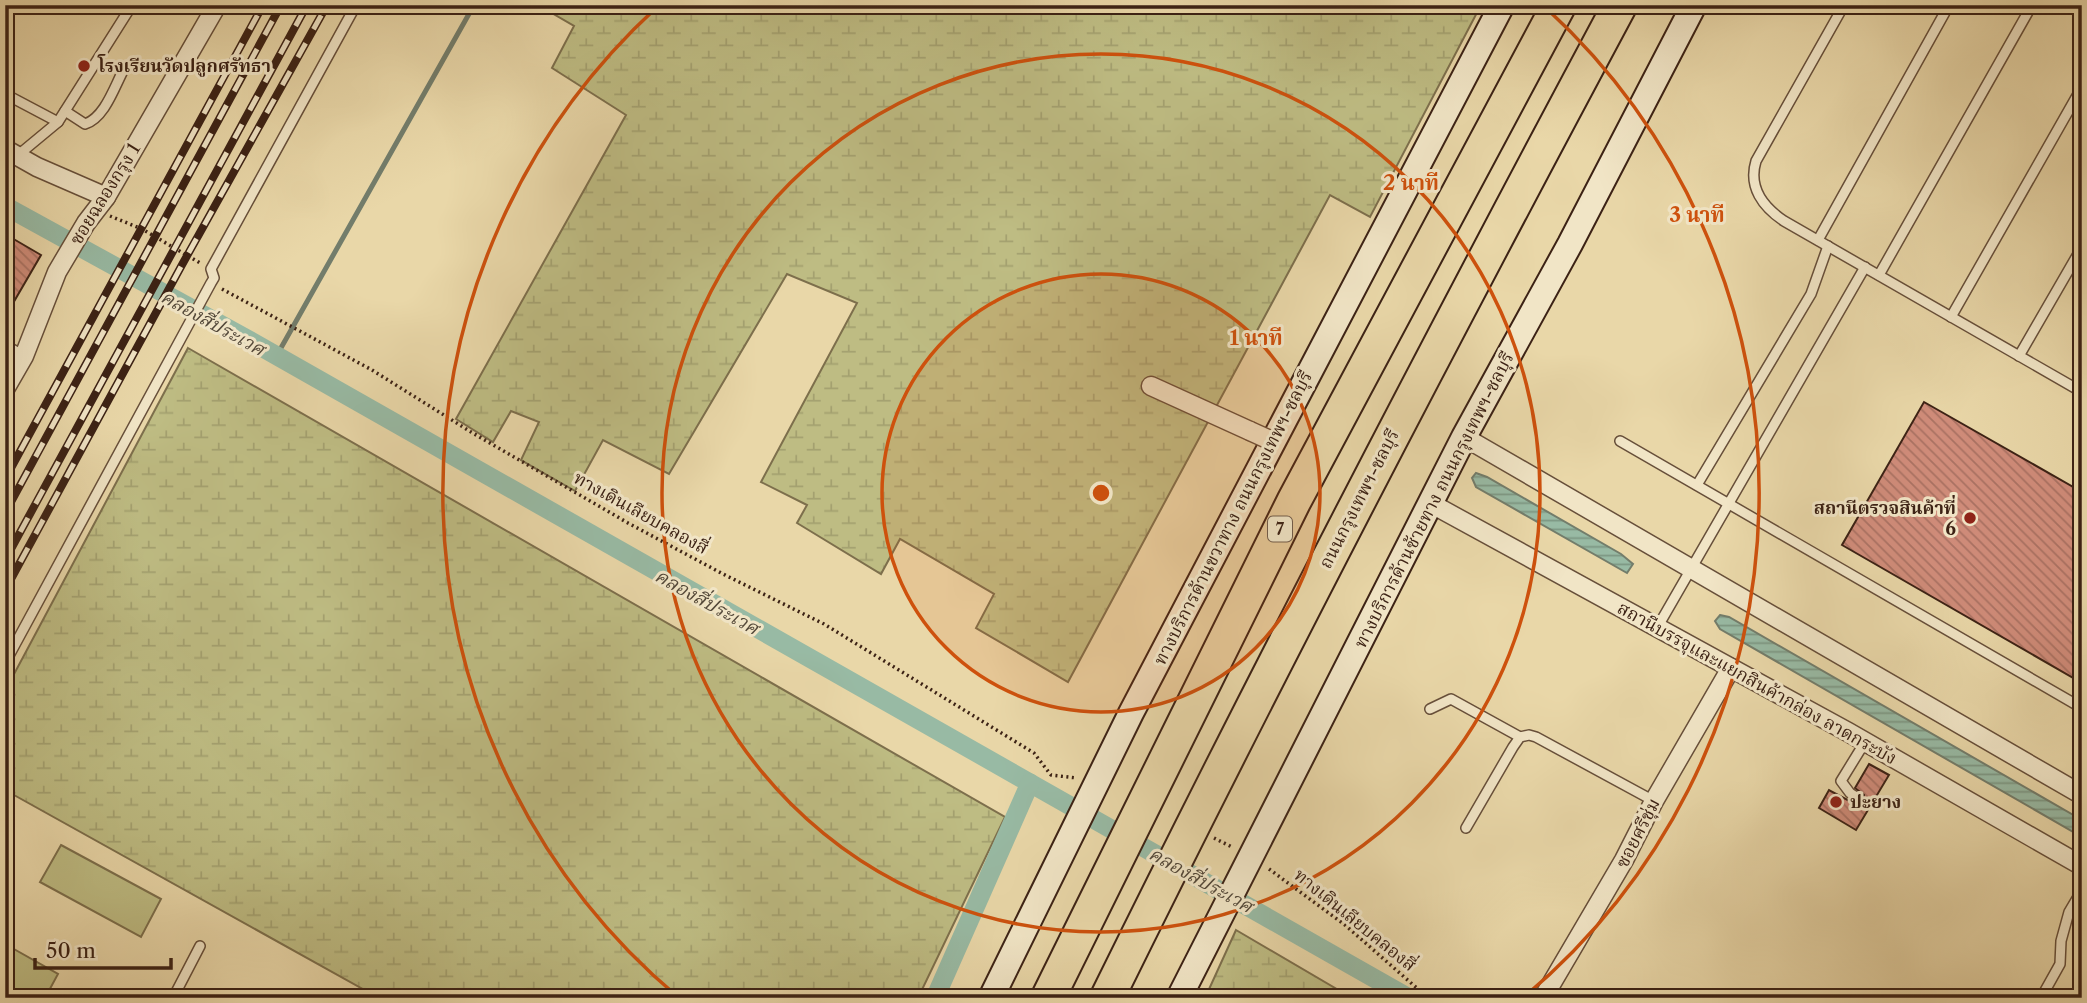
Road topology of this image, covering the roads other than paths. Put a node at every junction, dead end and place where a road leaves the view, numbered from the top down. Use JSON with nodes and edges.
{"nodes":[{"id":1,"x":132,"y":5,"type":"edge"},
{"id":2,"x":217,"y":5,"type":"edge"},
{"id":3,"x":356,"y":5,"type":"edge"},
{"id":4,"x":1502,"y":5,"type":"edge"},
{"id":5,"x":1559,"y":5,"type":"edge"},
{"id":6,"x":1620,"y":5,"type":"edge"},
{"id":7,"x":1694,"y":5,"type":"edge"},
{"id":8,"x":1844,"y":5,"type":"edge"},
{"id":9,"x":1949,"y":5,"type":"edge"},
{"id":10,"x":2032,"y":5,"type":"edge"},
{"id":11,"x":124,"y":69,"type":"dead end"},
{"id":12,"x":2082,"y":87,"type":"edge"},
{"id":13,"x":5,"y":94,"type":"edge"},
{"id":14,"x":65,"y":111,"type":"junction"},
{"id":15,"x":58,"y":122,"type":"junction"},
{"id":16,"x":11,"y":152,"type":"edge"},
{"id":17,"x":96,"y":210,"type":"junction"},
{"id":18,"x":1818,"y":240,"type":"junction"},
{"id":19,"x":1828,"y":246,"type":"junction"},
{"id":20,"x":2082,"y":247,"type":"edge"},
{"id":21,"x":1865,"y":267,"type":"junction"},
{"id":22,"x":1879,"y":275,"type":"junction"},
{"id":23,"x":1951,"y":317,"type":"junction"},
{"id":24,"x":5,"y":345,"type":"edge"},
{"id":25,"x":24,"y":356,"type":"junction"},
{"id":26,"x":2019,"y":356,"type":"junction"},
{"id":27,"x":1151,"y":386,"type":"dead end"},
{"id":28,"x":5,"y":389,"type":"edge"},
{"id":29,"x":2082,"y":392,"type":"edge"},
{"id":30,"x":1261,"y":436,"type":"junction"},
{"id":31,"x":1464,"y":437,"type":"junction"},
{"id":32,"x":1620,"y":441,"type":"dead end"},
{"id":33,"x":1697,"y":485,"type":"junction"},
{"id":34,"x":1430,"y":503,"type":"junction"},
{"id":35,"x":1729,"y":504,"type":"junction"},
{"id":36,"x":1691,"y":570,"type":"junction"},
{"id":37,"x":1657,"y":628,"type":"junction"},
{"id":38,"x":5,"y":663,"type":"edge"},
{"id":39,"x":1731,"y":668,"type":"junction"},
{"id":40,"x":2082,"y":708,"type":"edge"},
{"id":41,"x":1430,"y":709,"type":"dead end"},
{"id":42,"x":1520,"y":737,"type":"junction"},
{"id":43,"x":1865,"y":742,"type":"junction"},
{"id":44,"x":2082,"y":795,"type":"edge"},
{"id":45,"x":1858,"y":798,"type":"dead end"},
{"id":46,"x":1654,"y":801,"type":"junction"},
{"id":47,"x":1466,"y":828,"type":"dead end"},
{"id":48,"x":2082,"y":866,"type":"edge"},
{"id":49,"x":2082,"y":890,"type":"edge"},
{"id":50,"x":200,"y":946,"type":"dead end"},
{"id":51,"x":1181,"y":994,"type":"edge"},
{"id":52,"x":2042,"y":996,"type":"edge"},
{"id":53,"x":2082,"y":996,"type":"edge"},
{"id":54,"x":173,"y":998,"type":"edge"},
{"id":55,"x":991,"y":998,"type":"edge"},
{"id":56,"x":1048,"y":998,"type":"edge"},
{"id":57,"x":1107,"y":998,"type":"edge"},
{"id":58,"x":1544,"y":998,"type":"edge"}],
"edges":[{"from":1,"to":14,"type":"lane"},
{"from":2,"to":17,"type":"street","name":"ซอยฉลองกรุง 1"},
{"from":3,"to":38,"type":"lane"},
{"from":4,"to":30,"type":"main road","name":"ทางบริการด้านขวาทาง ถนนกรุงเทพฯ-ชลบุรี"},
{"from":5,"to":56,"type":"highway","number":"7"},
{"from":6,"to":57,"type":"highway","name":"ถนนกรุงเทพฯ-ชลบุรี"},
{"from":7,"to":31,"type":"main road","name":"ทางบริการด้านซ้ายทาง ถนนกรุงเทพฯ-ชลบุรี"},
{"from":8,"to":18,"type":"lane"},
{"from":9,"to":18,"type":"lane"},
{"from":10,"to":22,"type":"lane"},
{"from":11,"to":14,"type":"lane"},
{"from":12,"to":23,"type":"lane"},
{"from":13,"to":15,"type":"lane"},
{"from":14,"to":15,"type":"lane"},
{"from":15,"to":16,"type":"lane"},
{"from":16,"to":17,"type":"street"},
{"from":17,"to":25,"type":"street","name":"ซอยฉลองกรุง 1"},
{"from":18,"to":19,"type":"lane"},
{"from":19,"to":21,"type":"lane"},
{"from":19,"to":33,"type":"lane"},
{"from":20,"to":26,"type":"lane"},
{"from":21,"to":22,"type":"lane"},
{"from":21,"to":35,"type":"lane"},
{"from":22,"to":23,"type":"lane"},
{"from":23,"to":26,"type":"lane"},
{"from":24,"to":25,"type":"lane"},
{"from":25,"to":28,"type":"street","name":"ซอยฉลองกรุง 1"},
{"from":26,"to":29,"type":"lane"},
{"from":27,"to":30,"type":"street"},
{"from":30,"to":55,"type":"main road","name":"ทางบริการด้านขวาทาง ถนนกรุงเทพฯ-ชลบุรี"},
{"from":31,"to":34,"type":"main road","name":"ทางบริการด้านซ้ายทาง ถนนกรุงเทพฯ-ชลบุรี"},
{"from":31,"to":36,"type":"street"},
{"from":32,"to":33,"type":"lane"},
{"from":33,"to":35,"type":"lane"},
{"from":34,"to":37,"type":"street","name":"สถานีบรรจุและแยกสินค้ากล่อง ลาดกระบัง"},
{"from":34,"to":51,"type":"main road","name":"ทางบริการด้านซ้ายทาง ถนนกรุงเทพฯ-ชลบุรี"},
{"from":35,"to":36,"type":"lane"},
{"from":35,"to":40,"type":"lane"},
{"from":36,"to":37,"type":"lane"},
{"from":36,"to":44,"type":"street"},
{"from":37,"to":39,"type":"street","name":"สถานีบรรจุและแยกสินค้ากล่อง ลาดกระบัง"},
{"from":39,"to":43,"type":"street","name":"สถานีบรรจุและแยกสินค้ากล่อง ลาดกระบัง"},
{"from":39,"to":46,"type":"street","name":"ซอยศรีชุ่ม"},
{"from":41,"to":42,"type":"lane"},
{"from":42,"to":46,"type":"lane"},
{"from":42,"to":47,"type":"lane"},
{"from":43,"to":45,"type":"lane"},
{"from":43,"to":48,"type":"street","name":"สถานีบรรจุและแยกสินค้ากล่อง ลาดกระบัง"},
{"from":46,"to":58,"type":"street","name":"ซอยศรีชุ่ม"},
{"from":49,"to":52,"type":"lane"},
{"from":50,"to":54,"type":"lane"},
{"from":52,"to":53,"type":"lane"}]}
